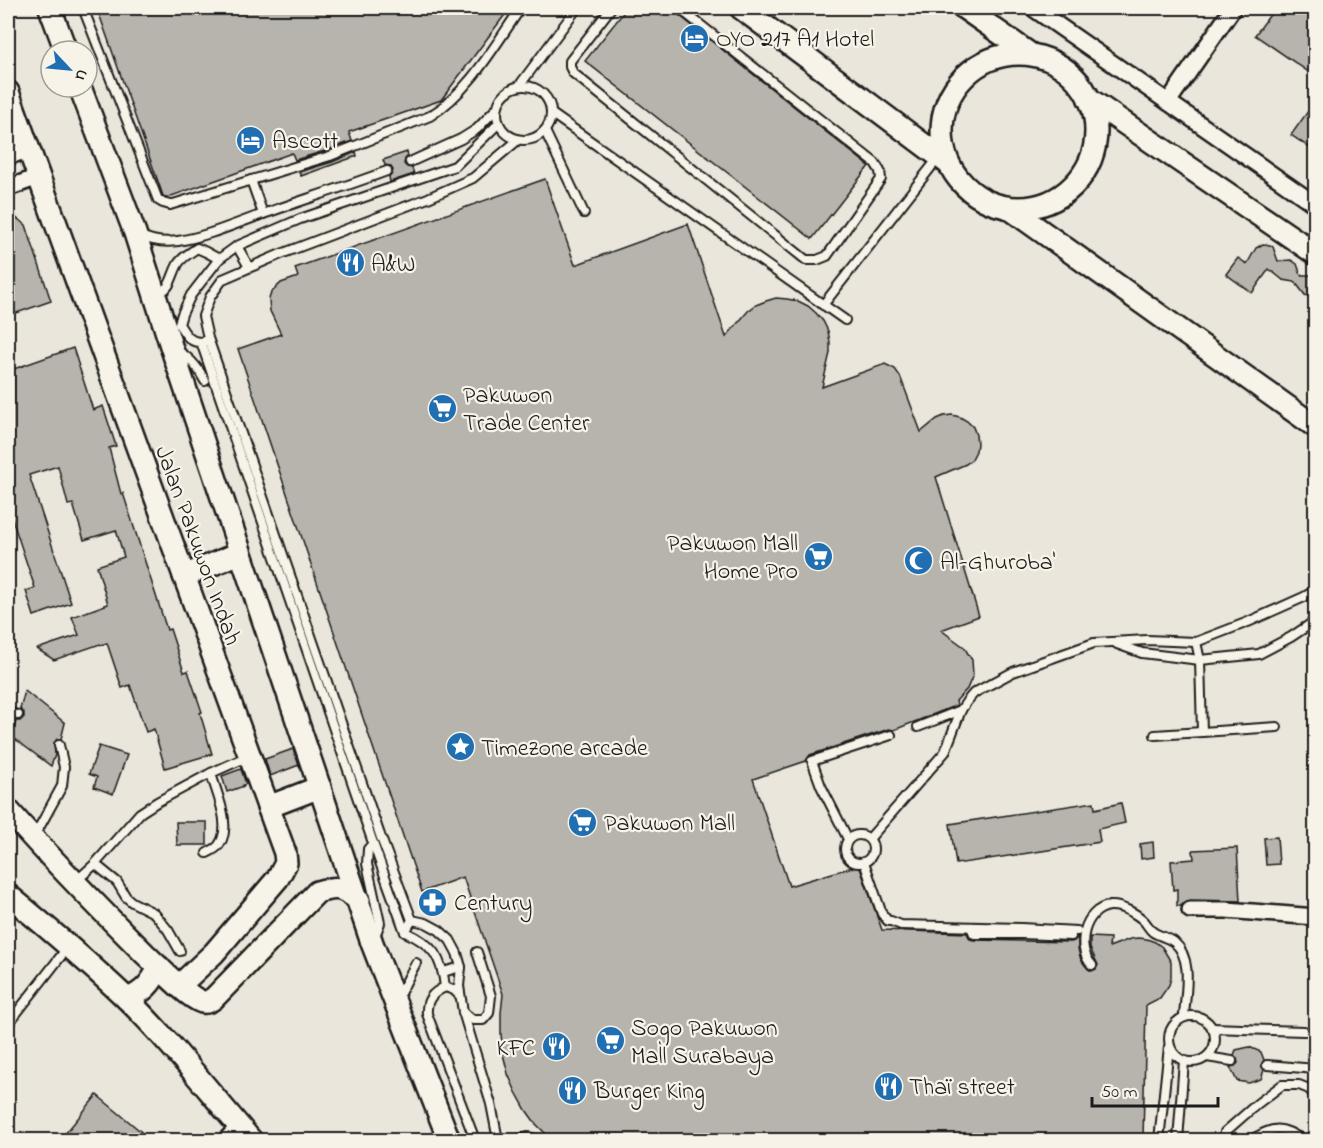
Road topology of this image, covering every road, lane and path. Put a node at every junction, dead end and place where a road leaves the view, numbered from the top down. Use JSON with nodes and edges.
{"nodes":[{"id":1,"x":50,"y":8,"type":"edge"},
{"id":2,"x":83,"y":8,"type":"edge"},
{"id":3,"x":521,"y":8,"type":"edge"},
{"id":4,"x":577,"y":8,"type":"edge"},
{"id":5,"x":611,"y":8,"type":"edge"},
{"id":6,"x":679,"y":8,"type":"edge"},
{"id":7,"x":741,"y":8,"type":"edge"},
{"id":8,"x":964,"y":8,"type":"edge"},
{"id":9,"x":1033,"y":8,"type":"edge"},
{"id":10,"x":1233,"y":8,"type":"edge"},
{"id":11,"x":62,"y":39,"type":"edge"},
{"id":12,"x":1030,"y":54,"type":"junction"},
{"id":13,"x":519,"y":86,"type":"junction"},
{"id":14,"x":8,"y":92,"type":"edge"},
{"id":15,"x":85,"y":99,"type":"edge"},
{"id":16,"x":1089,"y":99,"type":"junction"},
{"id":17,"x":1168,"y":102,"type":"junction"},
{"id":18,"x":496,"y":108,"type":"junction"},
{"id":19,"x":552,"y":114,"type":"junction"},
{"id":20,"x":498,"y":124,"type":"junction"},
{"id":21,"x":545,"y":131,"type":"junction"},
{"id":22,"x":518,"y":140,"type":"junction"},
{"id":23,"x":28,"y":149,"type":"junction"},
{"id":24,"x":8,"y":157,"type":"edge"},
{"id":25,"x":944,"y":160,"type":"junction"},
{"id":26,"x":410,"y":162,"type":"dead end"},
{"id":27,"x":387,"y":171,"type":"dead end"},
{"id":28,"x":38,"y":177,"type":"junction"},
{"id":29,"x":251,"y":180,"type":"junction"},
{"id":30,"x":8,"y":188,"type":"edge"},
{"id":31,"x":1316,"y":205,"type":"edge"},
{"id":32,"x":1009,"y":208,"type":"junction"},
{"id":33,"x":584,"y":213,"type":"dead end"},
{"id":34,"x":263,"y":214,"type":"junction"},
{"id":35,"x":135,"y":233,"type":"junction"},
{"id":36,"x":237,"y":246,"type":"junction"},
{"id":37,"x":1316,"y":254,"type":"edge"},
{"id":38,"x":219,"y":259,"type":"junction"},
{"id":39,"x":249,"y":267,"type":"junction"},
{"id":40,"x":155,"y":297,"type":"junction"},
{"id":41,"x":823,"y":305,"type":"junction"},
{"id":42,"x":845,"y":320,"type":"dead end"},
{"id":43,"x":204,"y":340,"type":"junction"},
{"id":44,"x":172,"y":349,"type":"junction"},
{"id":45,"x":205,"y":381,"type":"dead end"},
{"id":46,"x":1316,"y":427,"type":"edge"},
{"id":47,"x":240,"y":553,"type":"junction"},
{"id":48,"x":184,"y":576,"type":"junction"},
{"id":49,"x":1316,"y":590,"type":"edge"},
{"id":50,"x":1316,"y":618,"type":"edge"},
{"id":51,"x":1196,"y":642,"type":"junction"},
{"id":52,"x":1113,"y":643,"type":"junction"},
{"id":53,"x":1200,"y":660,"type":"junction"},
{"id":54,"x":961,"y":710,"type":"junction"},
{"id":55,"x":8,"y":715,"type":"edge"},
{"id":56,"x":18,"y":715,"type":"dead end"},
{"id":57,"x":1277,"y":727,"type":"dead end"},
{"id":58,"x":918,"y":728,"type":"dead end"},
{"id":59,"x":1202,"y":732,"type":"junction"},
{"id":60,"x":891,"y":735,"type":"dead end"},
{"id":61,"x":1155,"y":735,"type":"dead end"},
{"id":62,"x":59,"y":745,"type":"dead end"},
{"id":63,"x":249,"y":757,"type":"junction"},
{"id":64,"x":210,"y":773,"type":"junction"},
{"id":65,"x":320,"y":787,"type":"junction"},
{"id":66,"x":268,"y":807,"type":"junction"},
{"id":67,"x":8,"y":810,"type":"edge"},
{"id":68,"x":33,"y":839,"type":"junction"},
{"id":69,"x":848,"y":839,"type":"junction"},
{"id":70,"x":869,"y":839,"type":"junction"},
{"id":71,"x":373,"y":843,"type":"junction"},
{"id":72,"x":207,"y":853,"type":"dead end"},
{"id":73,"x":865,"y":861,"type":"junction"},
{"id":74,"x":95,"y":864,"type":"junction"},
{"id":75,"x":74,"y":883,"type":"junction"},
{"id":76,"x":8,"y":895,"type":"edge"},
{"id":77,"x":359,"y":900,"type":"junction"},
{"id":78,"x":1190,"y":910,"type":"dead end"},
{"id":79,"x":1316,"y":917,"type":"edge"},
{"id":80,"x":412,"y":920,"type":"junction"},
{"id":81,"x":1077,"y":931,"type":"dead end"},
{"id":82,"x":405,"y":932,"type":"junction"},
{"id":83,"x":372,"y":943,"type":"junction"},
{"id":84,"x":69,"y":946,"type":"junction"},
{"id":85,"x":180,"y":951,"type":"dead end"},
{"id":86,"x":477,"y":952,"type":"dead end"},
{"id":87,"x":416,"y":963,"type":"dead end"},
{"id":88,"x":1092,"y":965,"type":"dead end"},
{"id":89,"x":159,"y":967,"type":"junction"},
{"id":90,"x":461,"y":967,"type":"junction"},
{"id":91,"x":443,"y":972,"type":"junction"},
{"id":92,"x":179,"y":986,"type":"junction"},
{"id":93,"x":445,"y":987,"type":"junction"},
{"id":94,"x":460,"y":996,"type":"junction"},
{"id":95,"x":127,"y":999,"type":"junction"},
{"id":96,"x":396,"y":1003,"type":"junction"},
{"id":97,"x":463,"y":1012,"type":"junction"},
{"id":98,"x":1184,"y":1017,"type":"junction"},
{"id":99,"x":8,"y":1024,"type":"edge"},
{"id":100,"x":1212,"y":1028,"type":"junction"},
{"id":101,"x":1304,"y":1031,"type":"dead end"},
{"id":102,"x":1169,"y":1046,"type":"junction"},
{"id":103,"x":1207,"y":1057,"type":"junction"},
{"id":104,"x":1184,"y":1061,"type":"junction"},
{"id":105,"x":1232,"y":1061,"type":"dead end"},
{"id":106,"x":1266,"y":1065,"type":"dead end"},
{"id":107,"x":1316,"y":1069,"type":"edge"},
{"id":108,"x":1316,"y":1097,"type":"edge"},
{"id":109,"x":1225,"y":1132,"type":"dead end"},
{"id":110,"x":239,"y":1136,"type":"edge"},
{"id":111,"x":449,"y":1140,"type":"edge"},
{"id":112,"x":475,"y":1140,"type":"edge"},
{"id":113,"x":498,"y":1140,"type":"edge"},
{"id":114,"x":516,"y":1140,"type":"edge"},
{"id":115,"x":539,"y":1140,"type":"edge"},
{"id":116,"x":1159,"y":1140,"type":"edge"},
{"id":117,"x":1178,"y":1140,"type":"edge"},
{"id":118,"x":1251,"y":1140,"type":"edge"},
{"id":119,"x":1272,"y":1140,"type":"edge"},
{"id":120,"x":1281,"y":1140,"type":"edge"},
{"id":121,"x":1304,"y":1140,"type":"edge"}],
"edges":[{"from":1,"to":11,"type":"street"},
{"from":2,"to":29,"type":"lane"},
{"from":3,"to":29,"type":"lane"},
{"from":4,"to":13,"type":"lane"},
{"from":5,"to":6,"type":"lane"},
{"from":7,"to":25,"type":"street"},
{"from":8,"to":12,"type":"street"},
{"from":9,"to":17,"type":"street"},
{"from":10,"to":17,"type":"street"},
{"from":12,"to":16,"type":"street"},
{"from":12,"to":25,"type":"street"},
{"from":13,"to":18,"type":"lane"},
{"from":13,"to":19,"type":"lane"},
{"from":14,"to":23,"type":"street","name":"Jalan Pakuwon Indah"},
{"from":15,"to":35,"type":"street","name":"Jalan Pakuwon Indah"},
{"from":16,"to":32,"type":"street"},
{"from":16,"to":37,"type":"street"},
{"from":17,"to":31,"type":"street"},
{"from":18,"to":20,"type":"lane"},
{"from":18,"to":26,"type":"lane"},
{"from":19,"to":21,"type":"lane"},
{"from":19,"to":41,"type":"lane"},
{"from":20,"to":22,"type":"lane"},
{"from":20,"to":36,"type":"lane"},
{"from":21,"to":22,"type":"lane"},
{"from":21,"to":33,"type":"lane"},
{"from":22,"to":39,"type":"lane"},
{"from":23,"to":24,"type":"street"},
{"from":23,"to":28,"type":"street","name":"Jalan Pakuwon Indah"},
{"from":25,"to":32,"type":"street"},
{"from":25,"to":41,"type":"lane"},
{"from":27,"to":34,"type":"lane"},
{"from":28,"to":30,"type":"street"},
{"from":28,"to":48,"type":"street","name":"Jalan Pakuwon Indah"},
{"from":29,"to":34,"type":"lane"},
{"from":32,"to":46,"type":"street"},
{"from":34,"to":35,"type":"lane"},
{"from":35,"to":40,"type":"street","name":"Jalan Pakuwon Indah"},
{"from":36,"to":38,"type":"lane"},
{"from":36,"to":39,"type":"lane"},
{"from":38,"to":40,"type":"lane"},
{"from":38,"to":43,"type":"lane"},
{"from":39,"to":43,"type":"lane"},
{"from":40,"to":44,"type":"street","name":"Jalan Pakuwon Indah"},
{"from":41,"to":42,"type":"lane"},
{"from":43,"to":71,"type":"lane"},
{"from":43,"to":80,"type":"lane"},
{"from":44,"to":45,"type":"lane"},
{"from":44,"to":47,"type":"street","name":"Jalan Pakuwon Indah"},
{"from":47,"to":48,"type":"street"},
{"from":47,"to":65,"type":"street","name":"Jalan Pakuwon Indah"},
{"from":48,"to":63,"type":"street","name":"Jalan Pakuwon Indah"},
{"from":49,"to":51,"type":"lane"},
{"from":50,"to":53,"type":"lane"},
{"from":51,"to":52,"type":"lane"},
{"from":51,"to":53,"type":"lane"},
{"from":52,"to":53,"type":"lane"},
{"from":52,"to":54,"type":"lane"},
{"from":53,"to":59,"type":"lane"},
{"from":54,"to":58,"type":"lane"},
{"from":54,"to":70,"type":"lane"},
{"from":55,"to":56,"type":"lane"},
{"from":57,"to":59,"type":"lane"},
{"from":59,"to":61,"type":"lane"},
{"from":60,"to":69,"type":"lane"},
{"from":62,"to":68,"type":"lane"},
{"from":63,"to":64,"type":"lane"},
{"from":63,"to":66,"type":"street","name":"Jalan Pakuwon Indah"},
{"from":64,"to":72,"type":"lane"},
{"from":64,"to":74,"type":"lane"},
{"from":65,"to":66,"type":"street"},
{"from":65,"to":77,"type":"street","name":"Jalan Pakuwon Indah"},
{"from":66,"to":92,"type":"street","name":"Jalan Pakuwon Indah"},
{"from":67,"to":68,"type":"street"},
{"from":68,"to":75,"type":"street"},
{"from":69,"to":70,"type":"lane"},
{"from":69,"to":73,"type":"lane"},
{"from":70,"to":73,"type":"lane"},
{"from":71,"to":82,"type":"lane"},
{"from":71,"to":83,"type":"lane"},
{"from":73,"to":81,"type":"lane"},
{"from":74,"to":75,"type":"lane"},
{"from":74,"to":85,"type":"lane"},
{"from":75,"to":89,"type":"street"},
{"from":76,"to":84,"type":"street"},
{"from":77,"to":83,"type":"street","name":"Jalan Pakuwon Indah"},
{"from":77,"to":92,"type":"street"},
{"from":78,"to":79,"type":"street"},
{"from":80,"to":82,"type":"lane"},
{"from":80,"to":90,"type":"lane"},
{"from":82,"to":91,"type":"lane"},
{"from":83,"to":96,"type":"street","name":"Jalan Pakuwon Indah"},
{"from":84,"to":95,"type":"street"},
{"from":84,"to":99,"type":"lane"},
{"from":86,"to":97,"type":"lane"},
{"from":87,"to":96,"type":"lane"},
{"from":88,"to":98,"type":"lane"},
{"from":89,"to":92,"type":"street"},
{"from":89,"to":95,"type":"street"},
{"from":90,"to":91,"type":"lane"},
{"from":90,"to":94,"type":"lane"},
{"from":91,"to":93,"type":"lane"},
{"from":93,"to":94,"type":"lane"},
{"from":93,"to":112,"type":"lane"},
{"from":94,"to":97,"type":"lane"},
{"from":95,"to":110,"type":"street"},
{"from":96,"to":111,"type":"street","name":"Jalan Pakuwon Indah"},
{"from":97,"to":113,"type":"lane"},
{"from":98,"to":100,"type":"lane"},
{"from":98,"to":102,"type":"lane"},
{"from":100,"to":101,"type":"lane"},
{"from":100,"to":103,"type":"lane"},
{"from":102,"to":104,"type":"lane"},
{"from":102,"to":116,"type":"lane"},
{"from":103,"to":104,"type":"lane"},
{"from":103,"to":105,"type":"lane"},
{"from":104,"to":117,"type":"lane"},
{"from":106,"to":107,"type":"lane"},
{"from":108,"to":109,"type":"lane"},
{"from":114,"to":115,"type":"lane"},
{"from":118,"to":121,"type":"lane"},
{"from":119,"to":120,"type":"lane"}]}
